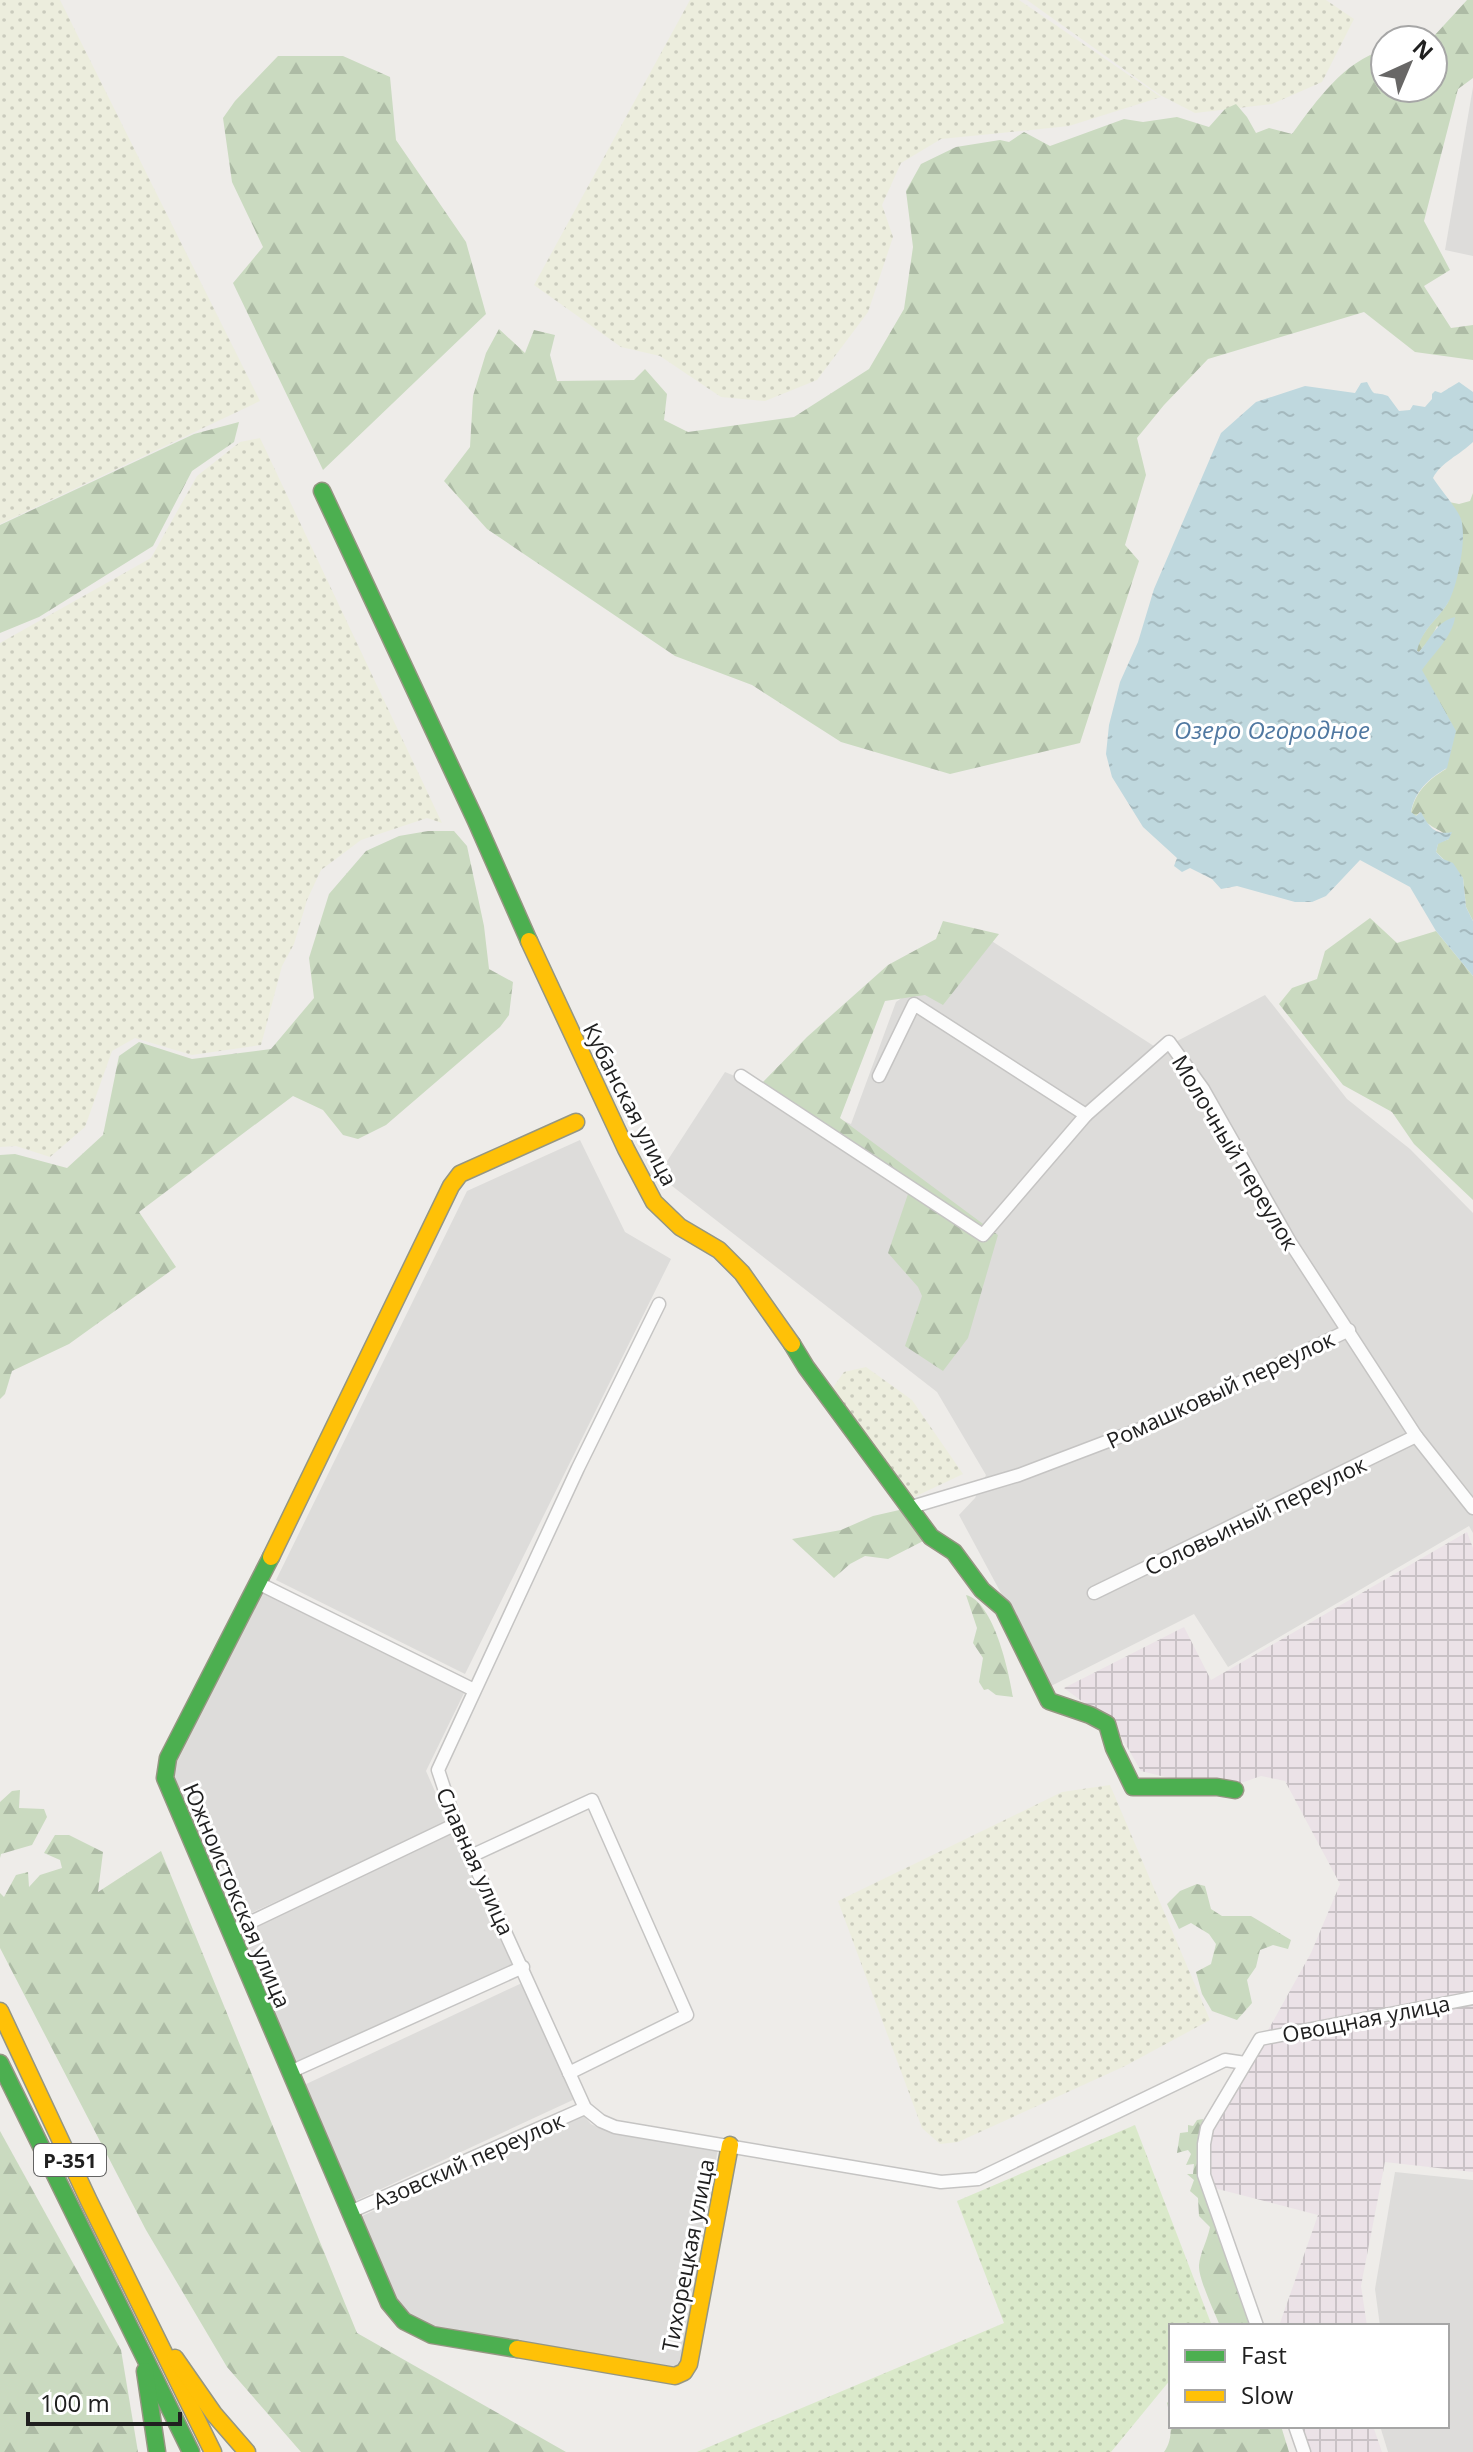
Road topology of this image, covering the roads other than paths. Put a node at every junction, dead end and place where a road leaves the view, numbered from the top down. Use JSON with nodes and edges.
{"nodes":[{"id":1,"x":322,"y":491,"type":"dead end"},
{"id":2,"x":741,"y":1076,"type":"dead end"},
{"id":3,"x":879,"y":1076,"type":"dead end"},
{"id":4,"x":1086,"y":1115,"type":"junction"},
{"id":5,"x":576,"y":1122,"type":"dead end"},
{"id":6,"x":659,"y":1304,"type":"dead end"},
{"id":7,"x":1349,"y":1330,"type":"junction"},
{"id":8,"x":1416,"y":1436,"type":"junction"},
{"id":9,"x":908,"y":1508,"type":"junction"},
{"id":10,"x":1473,"y":1508,"type":"edge"},
{"id":11,"x":258,"y":1583,"type":"junction"},
{"id":12,"x":1094,"y":1593,"type":"dead end"},
{"id":13,"x":474,"y":1690,"type":"junction"},
{"id":14,"x":1235,"y":1790,"type":"dead end"},
{"id":15,"x":456,"y":1824,"type":"junction"},
{"id":16,"x":471,"y":1856,"type":"junction"},
{"id":17,"x":230,"y":1932,"type":"junction"},
{"id":18,"x":523,"y":1967,"type":"junction"},
{"id":19,"x":1473,"y":1998,"type":"edge"},
{"id":20,"x":0,"y":2011,"type":"edge"},
{"id":21,"x":0,"y":2063,"type":"edge"},
{"id":22,"x":1245,"y":2063,"type":"junction"},
{"id":23,"x":290,"y":2072,"type":"junction"},
{"id":24,"x":569,"y":2073,"type":"junction"},
{"id":25,"x":585,"y":2108,"type":"junction"},
{"id":26,"x":730,"y":2145,"type":"junction"},
{"id":27,"x":350,"y":2212,"type":"junction"},
{"id":28,"x":142,"y":2309,"type":"junction"},
{"id":29,"x":1256,"y":2324,"type":"edge"},
{"id":30,"x":141,"y":2350,"type":"junction"},
{"id":31,"x":684,"y":2372,"type":"joint"},
{"id":32,"x":1296,"y":2428,"type":"edge"},
{"id":33,"x":157,"y":2452,"type":"edge"},
{"id":34,"x":191,"y":2452,"type":"edge"},
{"id":35,"x":213,"y":2452,"type":"edge"},
{"id":36,"x":247,"y":2452,"type":"edge"},
{"id":37,"x":1304,"y":2452,"type":"edge"}],
"edges":[{"from":1,"to":9,"type":"main road","name":"Кубанская улица"},
{"from":2,"to":4,"type":"street"},
{"from":3,"to":4,"type":"street"},
{"from":4,"to":7,"type":"street","name":"Молочный переулок"},
{"from":5,"to":11,"type":"main road","name":"Южноистокская улица"},
{"from":6,"to":13,"type":"street","name":"Славная улица"},
{"from":7,"to":8,"type":"street","name":"Молочный переулок"},
{"from":7,"to":9,"type":"street","name":"Ромашковый переулок"},
{"from":8,"to":10,"type":"street","name":"Молочный переулок"},
{"from":8,"to":12,"type":"street","name":"Соловьиный переулок"},
{"from":9,"to":14,"type":"main road","name":"Кубанская улица"},
{"from":11,"to":13,"type":"street"},
{"from":11,"to":17,"type":"main road","name":"Южноистокская улица"},
{"from":13,"to":15,"type":"street","name":"Славная улица"},
{"from":15,"to":16,"type":"street","name":"Славная улица"},
{"from":15,"to":17,"type":"street"},
{"from":16,"to":18,"type":"street","name":"Славная улица"},
{"from":16,"to":24,"type":"street"},
{"from":17,"to":23,"type":"main road","name":"Южноистокская улица"},
{"from":18,"to":23,"type":"street"},
{"from":18,"to":24,"type":"street","name":"Славная улица"},
{"from":19,"to":22,"type":"street","name":"Овощная улица"},
{"from":20,"to":28,"type":"main road","number":"Р-351"},
{"from":21,"to":30,"type":"main road","number":"Р-351"},
{"from":22,"to":26,"type":"street"},
{"from":22,"to":29,"type":"street"},
{"from":23,"to":27,"type":"main road","name":"Южноистокская улица"},
{"from":24,"to":25,"type":"street","name":"Славная улица"},
{"from":25,"to":26,"type":"street"},
{"from":25,"to":27,"type":"street","name":"Азовский переулок"},
{"from":26,"to":31,"type":"main road","name":"Тихорецкая улица"},
{"from":27,"to":31,"type":"main road","name":"Южноистокская улица"},
{"from":28,"to":35,"type":"main road","number":"Р-351"},
{"from":28,"to":36,"type":"main road"},
{"from":30,"to":33,"type":"main road"},
{"from":30,"to":34,"type":"main road","number":"Р-351"},
{"from":32,"to":37,"type":"street"}]}
